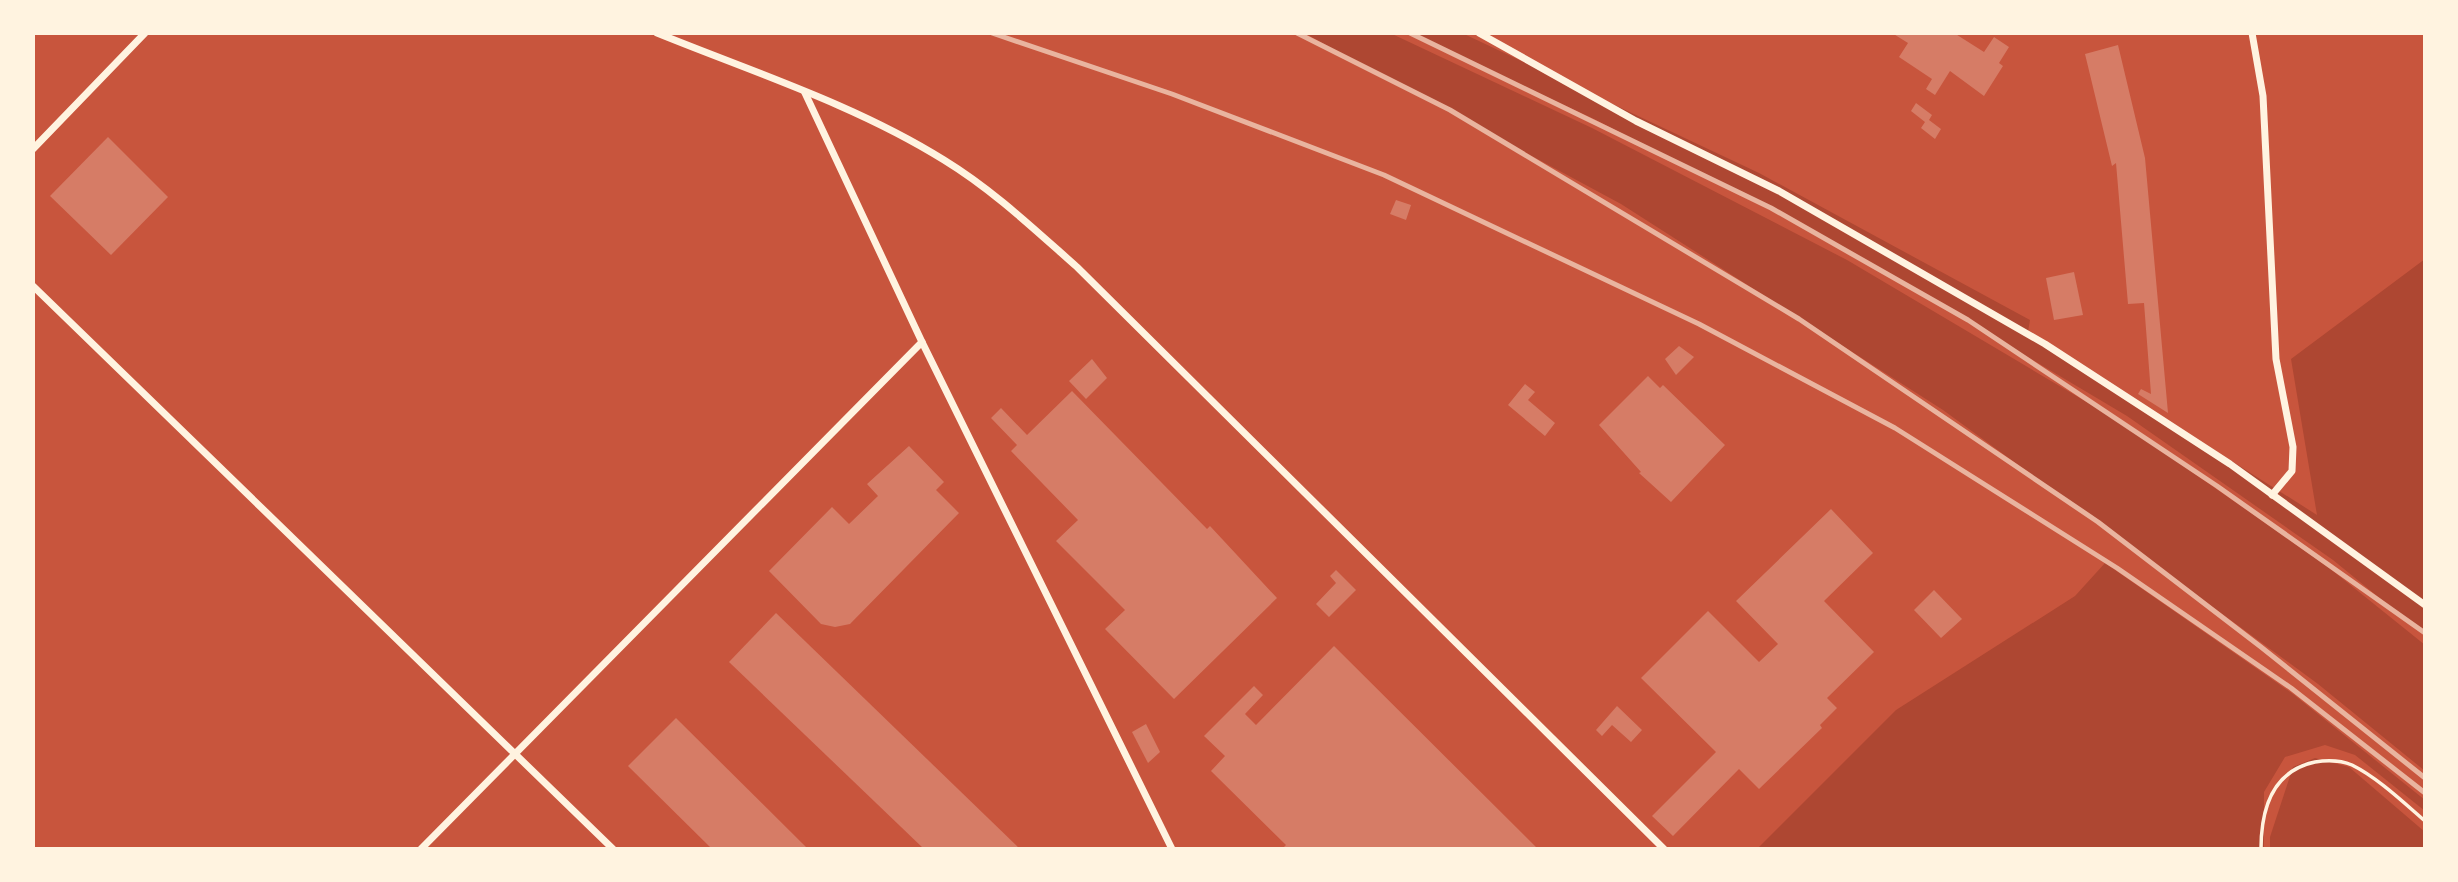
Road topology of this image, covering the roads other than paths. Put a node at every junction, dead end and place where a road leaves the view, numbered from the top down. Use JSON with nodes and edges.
{"nodes":[{"id":1,"x":145,"y":33,"type":"edge"},
{"id":2,"x":657,"y":33,"type":"edge"},
{"id":3,"x":1479,"y":33,"type":"edge"},
{"id":4,"x":2252,"y":33,"type":"edge"},
{"id":5,"x":804,"y":92,"type":"junction"},
{"id":6,"x":33,"y":149,"type":"edge"},
{"id":7,"x":33,"y":286,"type":"edge"},
{"id":8,"x":922,"y":342,"type":"junction"},
{"id":9,"x":2273,"y":495,"type":"junction"},
{"id":10,"x":2425,"y":605,"type":"edge"},
{"id":11,"x":514,"y":752,"type":"junction"},
{"id":12,"x":421,"y":849,"type":"edge"},
{"id":13,"x":613,"y":849,"type":"edge"},
{"id":14,"x":1172,"y":849,"type":"edge"},
{"id":15,"x":1664,"y":849,"type":"edge"}],
"edges":[{"from":1,"to":6,"type":"street"},
{"from":2,"to":5,"type":"street"},
{"from":3,"to":9,"type":"street"},
{"from":4,"to":9,"type":"street"},
{"from":5,"to":8,"type":"street"},
{"from":5,"to":15,"type":"street"},
{"from":7,"to":11,"type":"street"},
{"from":8,"to":11,"type":"street"},
{"from":8,"to":14,"type":"street"},
{"from":9,"to":10,"type":"street"},
{"from":11,"to":12,"type":"street"},
{"from":11,"to":13,"type":"street"}]}
